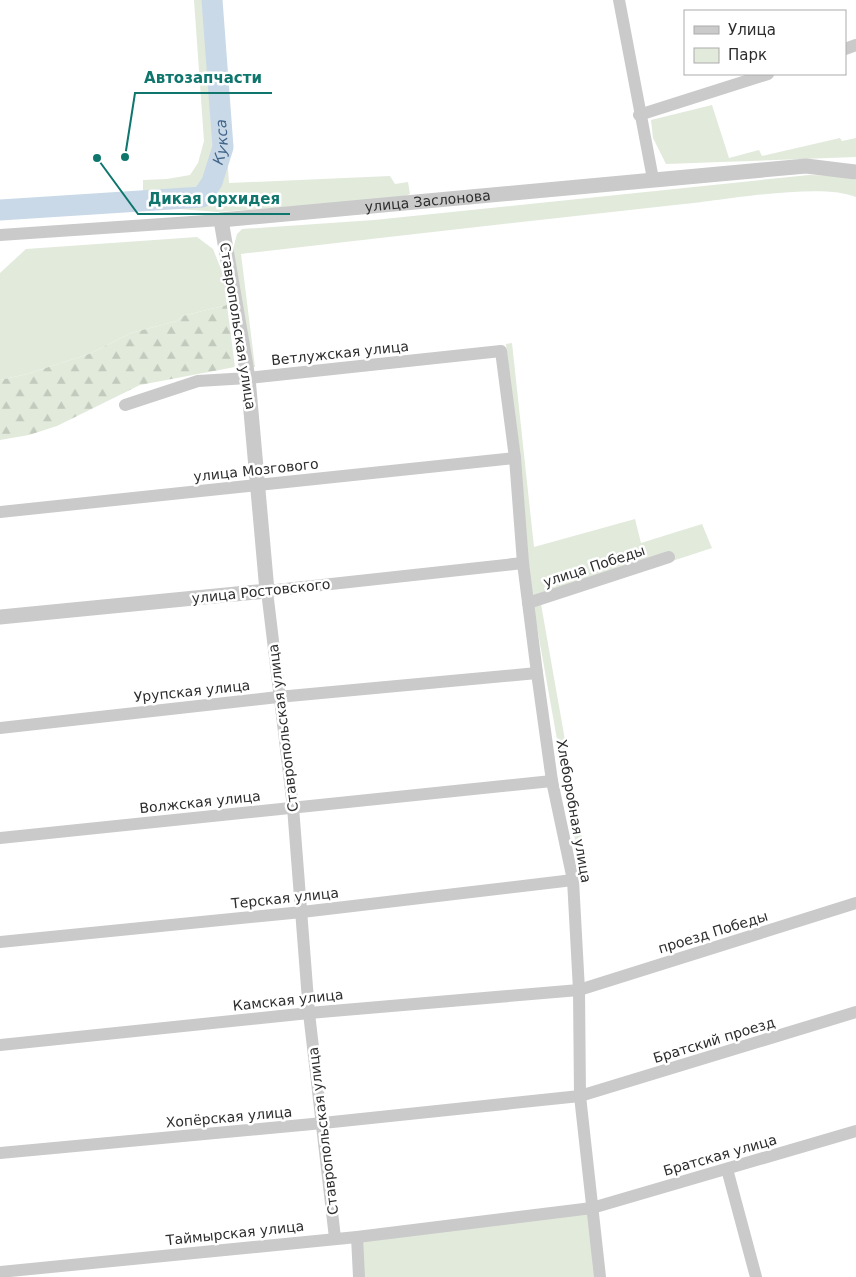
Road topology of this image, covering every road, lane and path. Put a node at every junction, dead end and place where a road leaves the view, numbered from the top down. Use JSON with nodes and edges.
{"nodes":[{"id":1,"x":619,"y":0,"type":"edge"},
{"id":2,"x":765,"y":75,"type":"edge"},
{"id":3,"x":639,"y":115,"type":"junction"},
{"id":4,"x":856,"y":172,"type":"edge"},
{"id":5,"x":653,"y":179,"type":"junction"},
{"id":6,"x":222,"y":220,"type":"junction"},
{"id":7,"x":0,"y":235,"type":"edge"},
{"id":8,"x":501,"y":351,"type":"joint"},
{"id":9,"x":248,"y":378,"type":"junction"},
{"id":10,"x":125,"y":405,"type":"dead end"},
{"id":11,"x":515,"y":458,"type":"junction"},
{"id":12,"x":258,"y":485,"type":"junction"},
{"id":13,"x":0,"y":512,"type":"edge"},
{"id":14,"x":669,"y":558,"type":"dead end"},
{"id":15,"x":523,"y":563,"type":"junction"},
{"id":16,"x":267,"y":591,"type":"junction"},
{"id":17,"x":528,"y":603,"type":"junction"},
{"id":18,"x":0,"y":617,"type":"edge"},
{"id":19,"x":536,"y":673,"type":"junction"},
{"id":20,"x":278,"y":697,"type":"junction"},
{"id":21,"x":0,"y":728,"type":"edge"},
{"id":22,"x":552,"y":781,"type":"junction"},
{"id":23,"x":293,"y":807,"type":"junction"},
{"id":24,"x":0,"y":838,"type":"edge"},
{"id":25,"x":573,"y":880,"type":"junction"},
{"id":26,"x":856,"y":903,"type":"edge"},
{"id":27,"x":302,"y":912,"type":"junction"},
{"id":28,"x":0,"y":942,"type":"edge"},
{"id":29,"x":579,"y":990,"type":"junction"},
{"id":30,"x":856,"y":1012,"type":"edge"},
{"id":31,"x":309,"y":1013,"type":"junction"},
{"id":32,"x":0,"y":1046,"type":"edge"},
{"id":33,"x":580,"y":1096,"type":"junction"},
{"id":34,"x":323,"y":1123,"type":"junction"},
{"id":35,"x":856,"y":1131,"type":"edge"},
{"id":36,"x":0,"y":1153,"type":"edge"},
{"id":37,"x":727,"y":1169,"type":"junction"},
{"id":38,"x":592,"y":1208,"type":"junction"},
{"id":39,"x":357,"y":1237,"type":"junction"},
{"id":40,"x":335,"y":1238,"type":"junction"},
{"id":41,"x":0,"y":1272,"type":"edge"},
{"id":42,"x":359,"y":1277,"type":"edge"},
{"id":43,"x":600,"y":1277,"type":"edge"},
{"id":44,"x":756,"y":1277,"type":"edge"}],
"edges":[{"from":1,"to":3,"type":"street"},
{"from":2,"to":3,"type":"street"},
{"from":3,"to":5,"type":"street"},
{"from":4,"to":5,"type":"street","name":"улица Заслонова"},
{"from":5,"to":6,"type":"street","name":"улица Заслонова"},
{"from":6,"to":7,"type":"street","name":"улица Заслонова"},
{"from":6,"to":9,"type":"street","name":"Ставропольская улица"},
{"from":8,"to":9,"type":"street","name":"Ветлужская улица"},
{"from":8,"to":11,"type":"street","name":"Хлеборобная улица"},
{"from":9,"to":10,"type":"street","name":"Ветлужская улица"},
{"from":9,"to":12,"type":"street","name":"Ставропольская улица"},
{"from":11,"to":12,"type":"street","name":"улица Мозгового"},
{"from":11,"to":15,"type":"street","name":"Хлеборобная улица"},
{"from":12,"to":13,"type":"street","name":"улица Мозгового"},
{"from":12,"to":16,"type":"street","name":"Ставропольская улица"},
{"from":14,"to":17,"type":"street","name":"улица Победы"},
{"from":15,"to":16,"type":"street","name":"улица Ростовского"},
{"from":15,"to":17,"type":"street","name":"Хлеборобная улица"},
{"from":16,"to":18,"type":"street","name":"улица Ростовского"},
{"from":16,"to":20,"type":"street","name":"Ставропольская улица"},
{"from":17,"to":19,"type":"street","name":"Хлеборобная улица"},
{"from":19,"to":20,"type":"street","name":"Урупская улица"},
{"from":19,"to":22,"type":"street","name":"Хлеборобная улица"},
{"from":20,"to":21,"type":"street","name":"Урупская улица"},
{"from":20,"to":23,"type":"street","name":"Ставропольская улица"},
{"from":22,"to":23,"type":"street","name":"Волжская улица"},
{"from":22,"to":25,"type":"street","name":"Хлеборобная улица"},
{"from":23,"to":24,"type":"street","name":"Волжская улица"},
{"from":23,"to":27,"type":"street","name":"Ставропольская улица"},
{"from":25,"to":27,"type":"street","name":"Терская улица"},
{"from":25,"to":29,"type":"street","name":"Хлеборобная улица"},
{"from":26,"to":29,"type":"street","name":"проезд Победы"},
{"from":27,"to":28,"type":"street","name":"Терская улица"},
{"from":27,"to":31,"type":"street","name":"Ставропольская улица"},
{"from":29,"to":31,"type":"street","name":"Камская улица"},
{"from":29,"to":33,"type":"street","name":"Хлеборобная улица"},
{"from":30,"to":33,"type":"street","name":"Братский проезд"},
{"from":31,"to":32,"type":"street","name":"Камская улица"},
{"from":31,"to":34,"type":"street","name":"Ставропольская улица"},
{"from":33,"to":34,"type":"street","name":"Хопёрская улица"},
{"from":33,"to":38,"type":"street","name":"Хлеборобная улица"},
{"from":34,"to":36,"type":"street","name":"Хопёрская улица"},
{"from":34,"to":40,"type":"street","name":"Ставропольская улица"},
{"from":35,"to":37,"type":"street","name":"Братская улица"},
{"from":37,"to":38,"type":"street","name":"Братская улица"},
{"from":37,"to":44,"type":"street"},
{"from":38,"to":39,"type":"street","name":"Таймырская улица"},
{"from":38,"to":43,"type":"street","name":"Хлеборобная улица"},
{"from":39,"to":40,"type":"street","name":"Таймырская улица"},
{"from":39,"to":42,"type":"street"},
{"from":40,"to":41,"type":"street","name":"Таймырская улица"}]}
